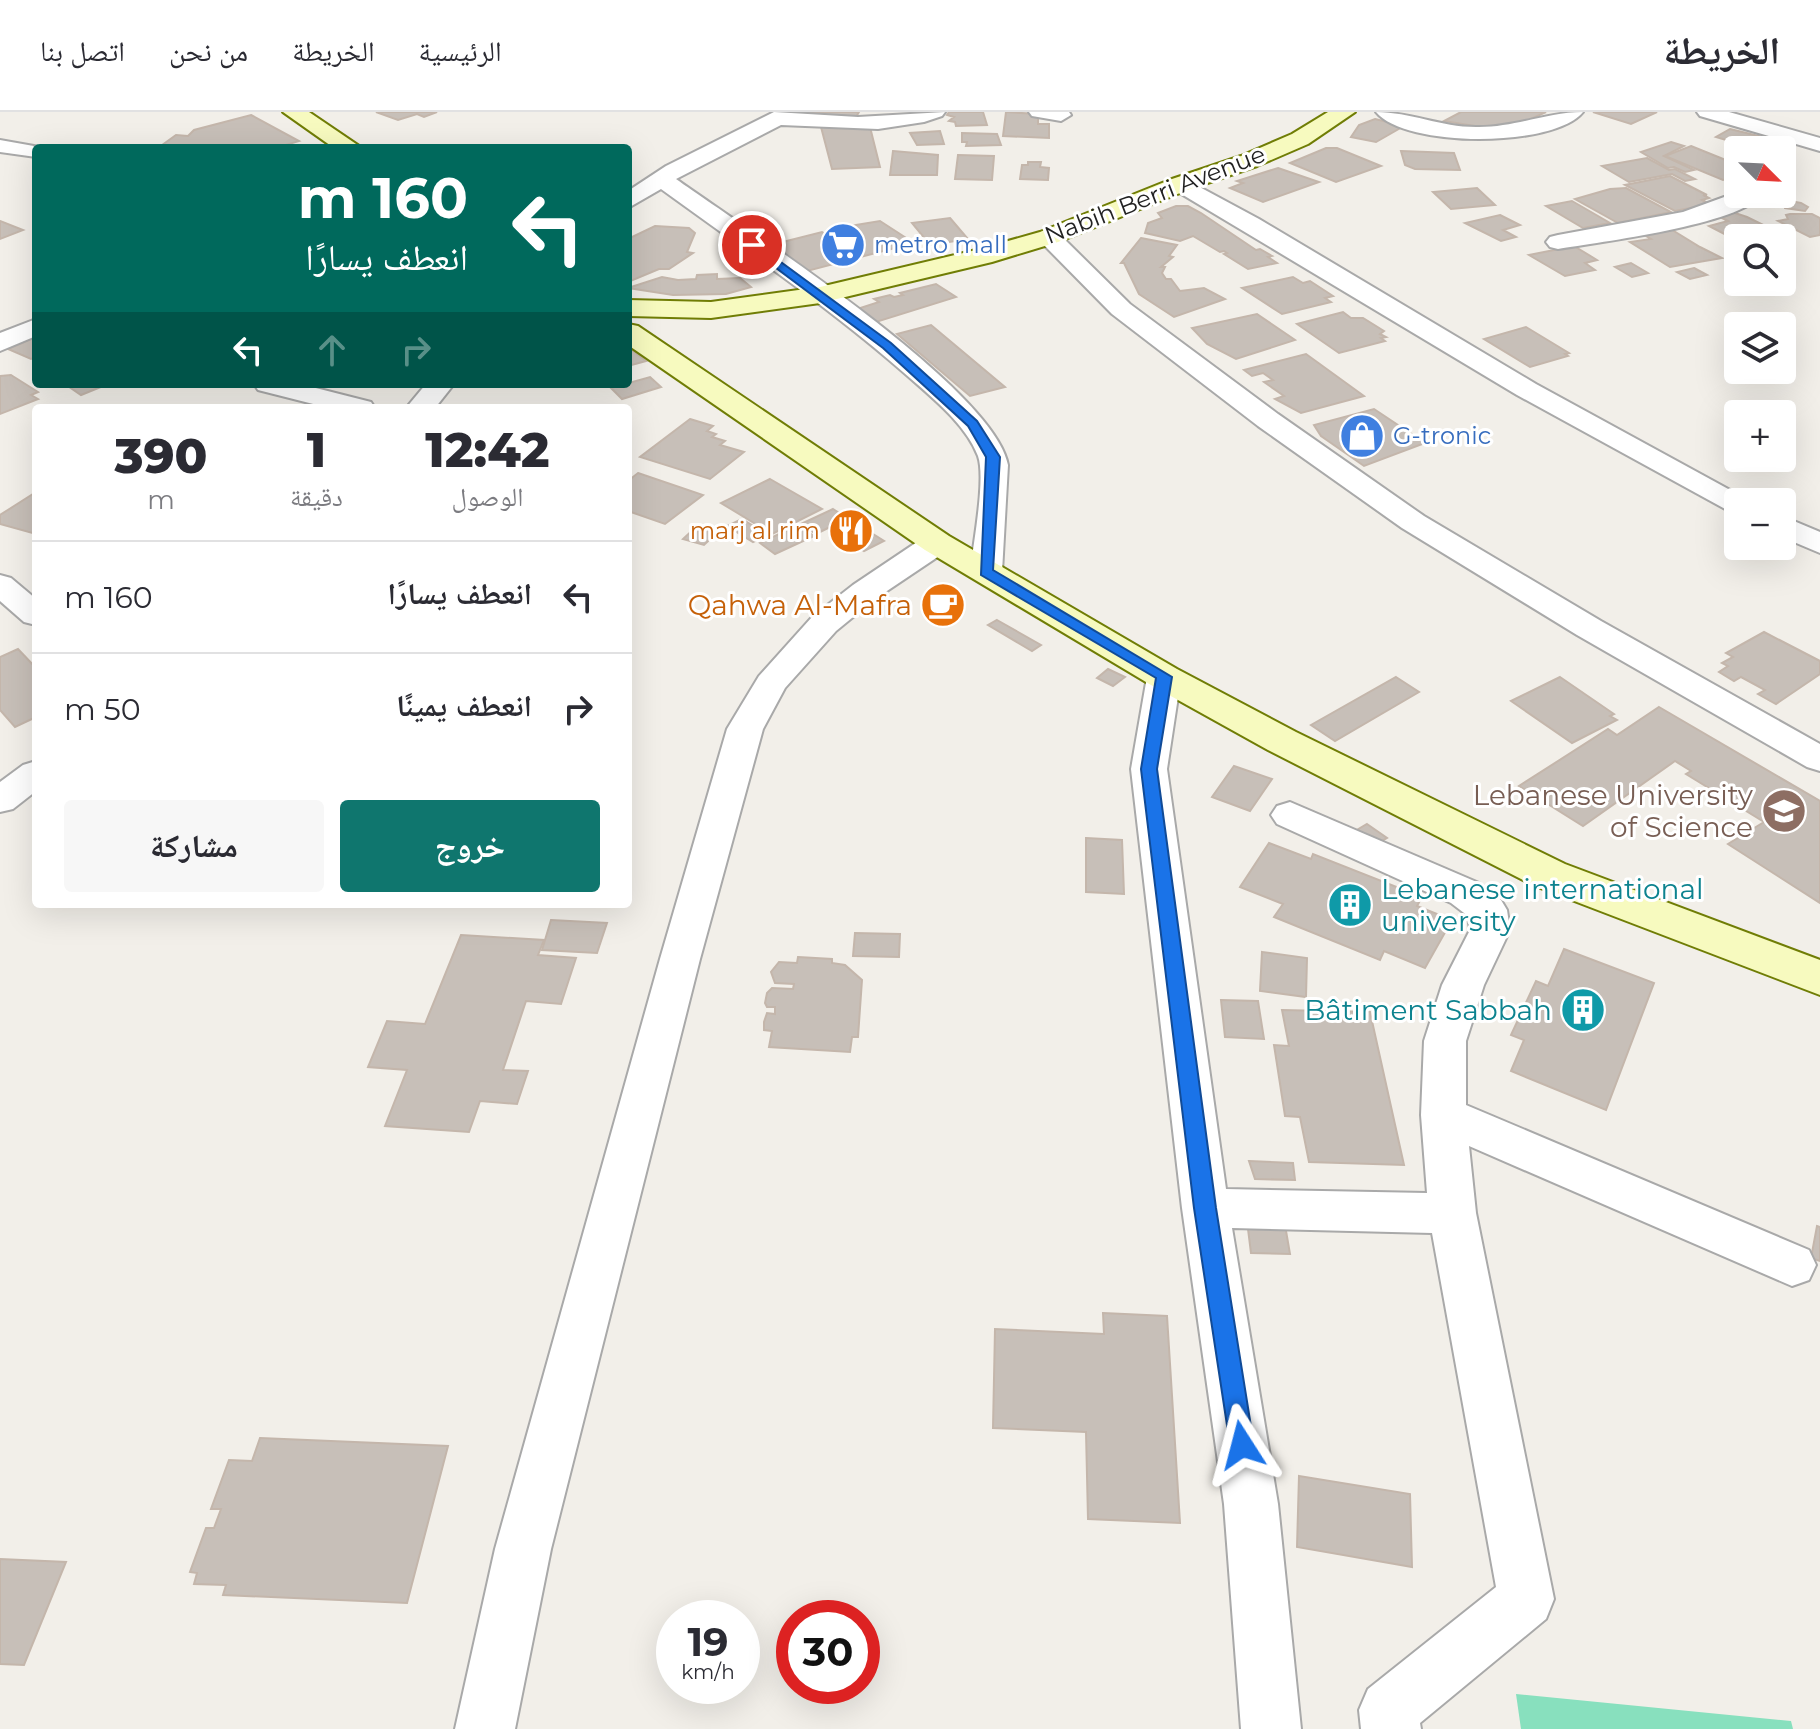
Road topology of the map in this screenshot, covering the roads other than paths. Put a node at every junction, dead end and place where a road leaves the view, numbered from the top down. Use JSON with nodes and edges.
{"nodes":[{"id":1,"x":294,"y":112,"type":"edge"},
{"id":2,"x":935,"y":112,"type":"edge"},
{"id":3,"x":1039,"y":112,"type":"edge"},
{"id":4,"x":1344,"y":112,"type":"edge"},
{"id":5,"x":1386,"y":112,"type":"edge"},
{"id":6,"x":1573,"y":112,"type":"edge"},
{"id":7,"x":1707,"y":112,"type":"edge"},
{"id":8,"x":784,"y":115,"type":"edge"},
{"id":9,"x":1061,"y":115,"type":"dead end"},
{"id":10,"x":344,"y":144,"type":"edge"},
{"id":11,"x":1816,"y":145,"type":"edge"},
{"id":12,"x":0,"y":146,"type":"edge"},
{"id":13,"x":32,"y":150,"type":"edge"},
{"id":14,"x":1796,"y":158,"type":"edge"},
{"id":15,"x":661,"y":179,"type":"junction"},
{"id":16,"x":1181,"y":184,"type":"junction"},
{"id":17,"x":632,"y":198,"type":"edge"},
{"id":18,"x":1724,"y":207,"type":"edge"},
{"id":19,"x":1049,"y":237,"type":"junction"},
{"id":20,"x":1558,"y":242,"type":"dead end"},
{"id":21,"x":820,"y":295,"type":"junction"},
{"id":22,"x":632,"y":308,"type":"edge"},
{"id":23,"x":32,"y":329,"type":"edge"},
{"id":24,"x":632,"y":335,"type":"edge"},
{"id":25,"x":0,"y":343,"type":"edge"},
{"id":26,"x":284,"y":388,"type":"edge"},
{"id":27,"x":437,"y":388,"type":"edge"},
{"id":28,"x":346,"y":404,"type":"edge"},
{"id":29,"x":423,"y":404,"type":"edge"},
{"id":30,"x":1724,"y":497,"type":"edge"},
{"id":31,"x":1796,"y":532,"type":"edge"},
{"id":32,"x":937,"y":543,"type":"junction"},
{"id":33,"x":1820,"y":544,"type":"edge"},
{"id":34,"x":986,"y":572,"type":"junction"},
{"id":35,"x":3,"y":590,"type":"edge"},
{"id":36,"x":32,"y":612,"type":"edge"},
{"id":37,"x":1164,"y":677,"type":"junction"},
{"id":38,"x":1820,"y":759,"type":"edge"},
{"id":39,"x":32,"y":776,"type":"edge"},
{"id":40,"x":0,"y":800,"type":"edge"},
{"id":41,"x":1290,"y":815,"type":"dead end"},
{"id":42,"x":1820,"y":978,"type":"edge"},
{"id":43,"x":1443,"y":1115,"type":"junction"},
{"id":44,"x":1205,"y":1208,"type":"junction"},
{"id":45,"x":1452,"y":1213,"type":"junction"},
{"id":46,"x":1792,"y":1265,"type":"dead end"},
{"id":47,"x":485,"y":1729,"type":"edge"},
{"id":48,"x":1271,"y":1729,"type":"edge"},
{"id":49,"x":1391,"y":1729,"type":"edge"}],
"edges":[{"from":1,"to":10,"type":"street"},
{"from":2,"to":8,"type":"street"},
{"from":3,"to":9,"type":"street"},
{"from":4,"to":16,"type":"street","name":"Nabih Berri Avenue"},
{"from":5,"to":6,"type":"street"},
{"from":7,"to":11,"type":"street"},
{"from":8,"to":15,"type":"street"},
{"from":11,"to":14,"type":"street"},
{"from":12,"to":13,"type":"street"},
{"from":15,"to":17,"type":"street"},
{"from":15,"to":21,"type":"street"},
{"from":16,"to":19,"type":"street","name":"Nabih Berri Avenue"},
{"from":16,"to":30,"type":"street"},
{"from":18,"to":20,"type":"street"},
{"from":19,"to":21,"type":"street","name":"Nabih Berri Avenue"},
{"from":19,"to":38,"type":"street"},
{"from":21,"to":22,"type":"street","name":"Nabih Berri Avenue"},
{"from":21,"to":34,"type":"street"},
{"from":23,"to":25,"type":"street"},
{"from":24,"to":32,"type":"street"},
{"from":26,"to":28,"type":"street"},
{"from":27,"to":29,"type":"street"},
{"from":31,"to":33,"type":"street"},
{"from":32,"to":34,"type":"street"},
{"from":32,"to":47,"type":"street"},
{"from":34,"to":37,"type":"street"},
{"from":35,"to":36,"type":"street"},
{"from":37,"to":42,"type":"street"},
{"from":37,"to":44,"type":"street"},
{"from":39,"to":40,"type":"street"},
{"from":41,"to":43,"type":"street"},
{"from":43,"to":45,"type":"street"},
{"from":43,"to":46,"type":"street"},
{"from":44,"to":45,"type":"street"},
{"from":44,"to":48,"type":"street"},
{"from":45,"to":49,"type":"street"}]}
